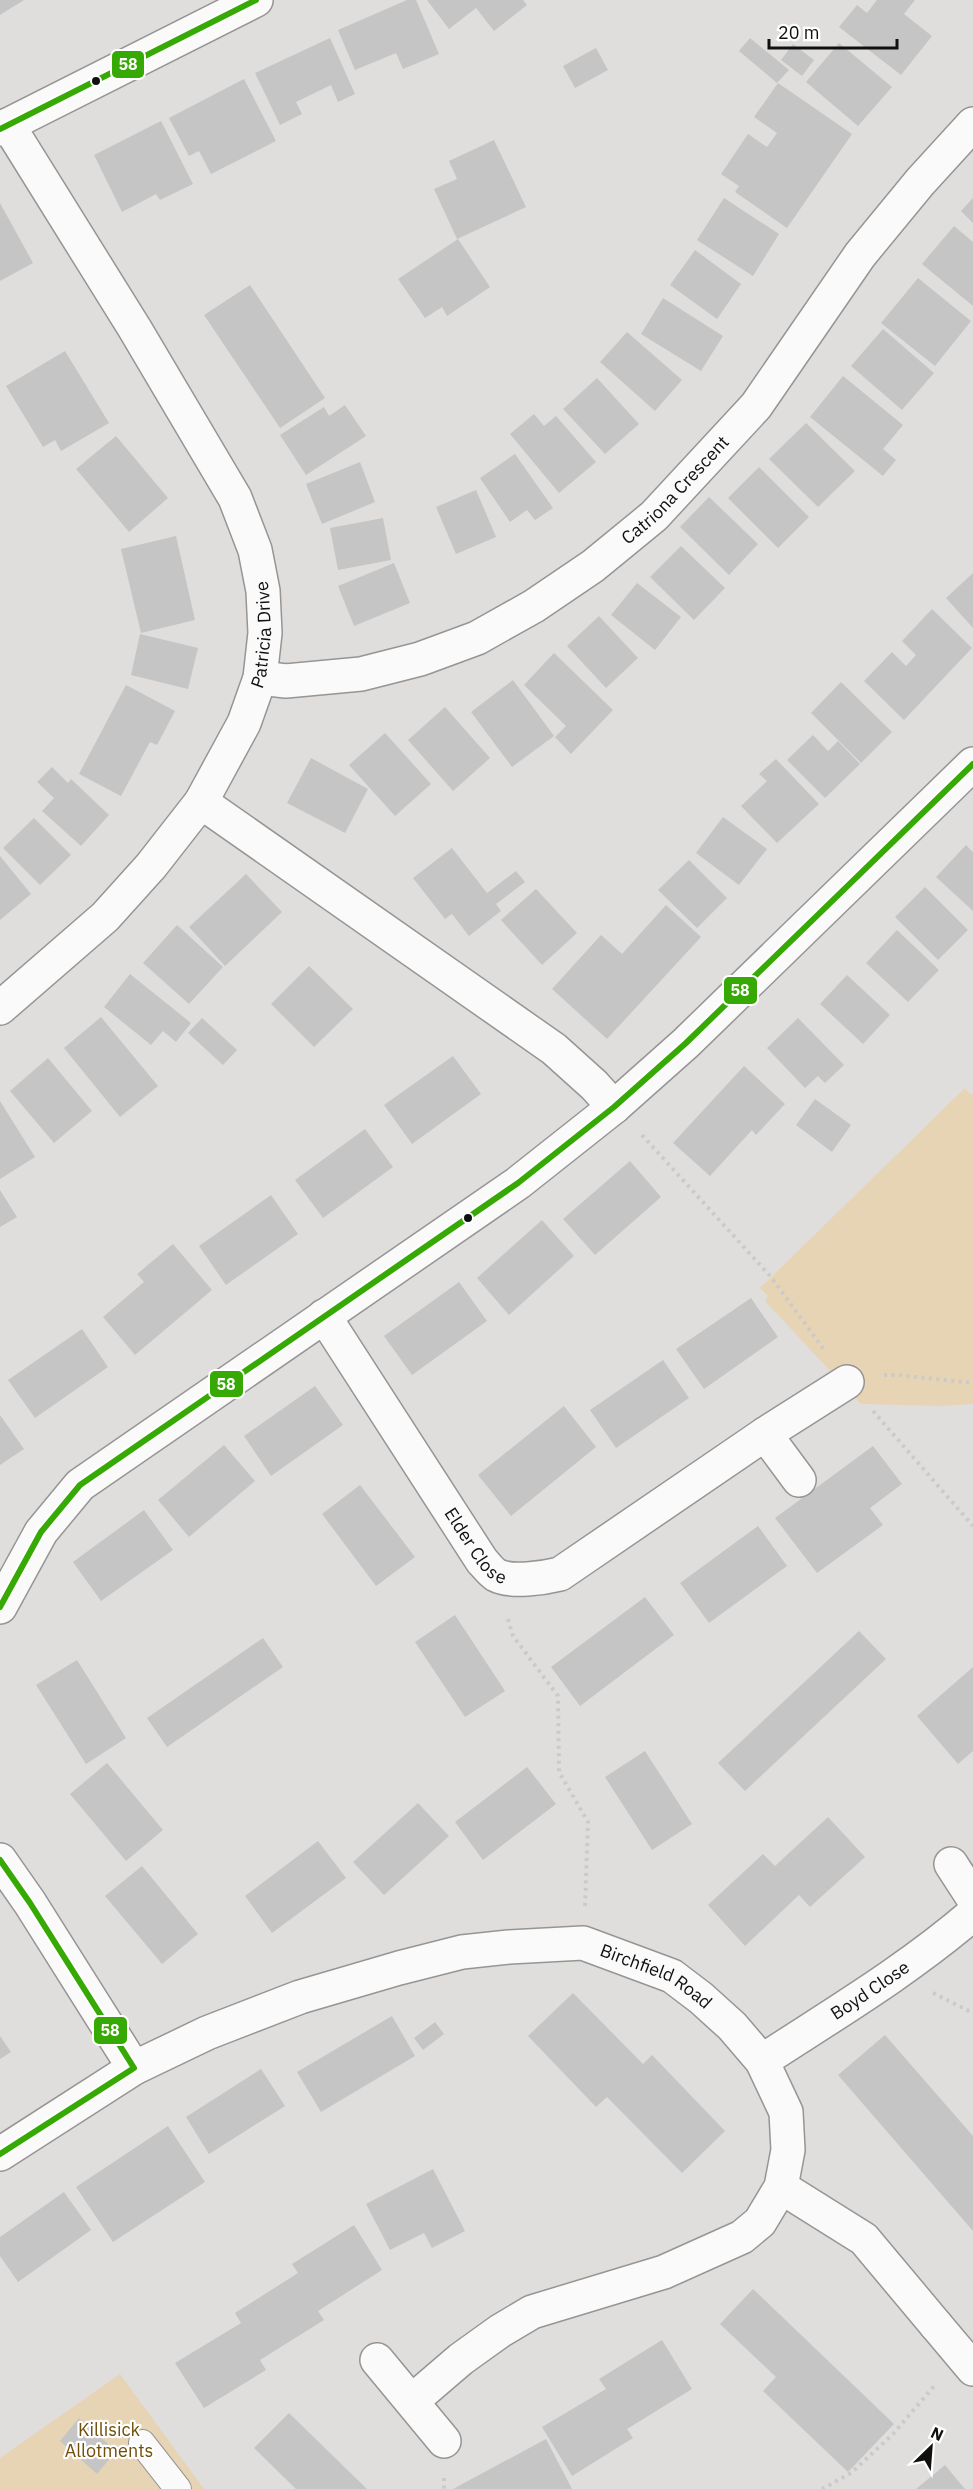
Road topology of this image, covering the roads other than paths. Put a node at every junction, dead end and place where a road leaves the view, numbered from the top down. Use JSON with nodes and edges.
{"nodes":[{"id":1,"x":256,"y":0,"type":"edge"},
{"id":2,"x":973,"y":123,"type":"edge"},
{"id":3,"x":4,"y":127,"type":"edge"},
{"id":4,"x":260,"y":678,"type":"junction"},
{"id":5,"x":973,"y":764,"type":"edge"},
{"id":6,"x":201,"y":802,"type":"junction"},
{"id":7,"x":0,"y":1008,"type":"edge"},
{"id":8,"x":614,"y":1107,"type":"junction"},
{"id":9,"x":324,"y":1316,"type":"junction"},
{"id":10,"x":848,"y":1382,"type":"road end"},
{"id":11,"x":765,"y":1434,"type":"junction"},
{"id":12,"x":799,"y":1480,"type":"dead end"},
{"id":13,"x":0,"y":1607,"type":"edge"},
{"id":14,"x":0,"y":1860,"type":"edge"},
{"id":15,"x":951,"y":1864,"type":"dead end"},
{"id":16,"x":973,"y":1898,"type":"edge"},
{"id":17,"x":973,"y":1914,"type":"edge"},
{"id":18,"x":762,"y":2061,"type":"junction"},
{"id":19,"x":134,"y":2068,"type":"junction"},
{"id":20,"x":0,"y":2154,"type":"edge"},
{"id":21,"x":781,"y":2187,"type":"junction"},
{"id":22,"x":955,"y":2348,"type":"edge"},
{"id":23,"x":377,"y":2360,"type":"dead end"},
{"id":24,"x":412,"y":2401,"type":"junction"},
{"id":25,"x":444,"y":2441,"type":"dead end"},
{"id":26,"x":142,"y":2443,"type":"dead end"},
{"id":27,"x":178,"y":2489,"type":"edge"}],
"edges":[{"from":1,"to":3,"type":"street"},
{"from":2,"to":4,"type":"street","name":"Catriona Crescent"},
{"from":3,"to":4,"type":"street","name":"Patricia Drive"},
{"from":4,"to":6,"type":"street","name":"Patricia Drive"},
{"from":5,"to":8,"type":"street"},
{"from":6,"to":7,"type":"street","name":"Patricia Drive"},
{"from":6,"to":8,"type":"street"},
{"from":8,"to":9,"type":"street"},
{"from":9,"to":11,"type":"street","name":"Elder Close"},
{"from":9,"to":13,"type":"street"},
{"from":10,"to":11,"type":"street","name":"Elder Close"},
{"from":11,"to":12,"type":"street"},
{"from":14,"to":19,"type":"street"},
{"from":15,"to":16,"type":"street"},
{"from":17,"to":18,"type":"street","name":"Boyd Close"},
{"from":18,"to":19,"type":"street","name":"Birchfield Road"},
{"from":18,"to":21,"type":"street","name":"Birchfield Road"},
{"from":19,"to":20,"type":"street","name":"Birchfield Road"},
{"from":21,"to":22,"type":"street"},
{"from":21,"to":24,"type":"street","name":"Birchfield Road"},
{"from":23,"to":24,"type":"street"},
{"from":24,"to":25,"type":"street"},
{"from":26,"to":27,"type":"lane"}]}
